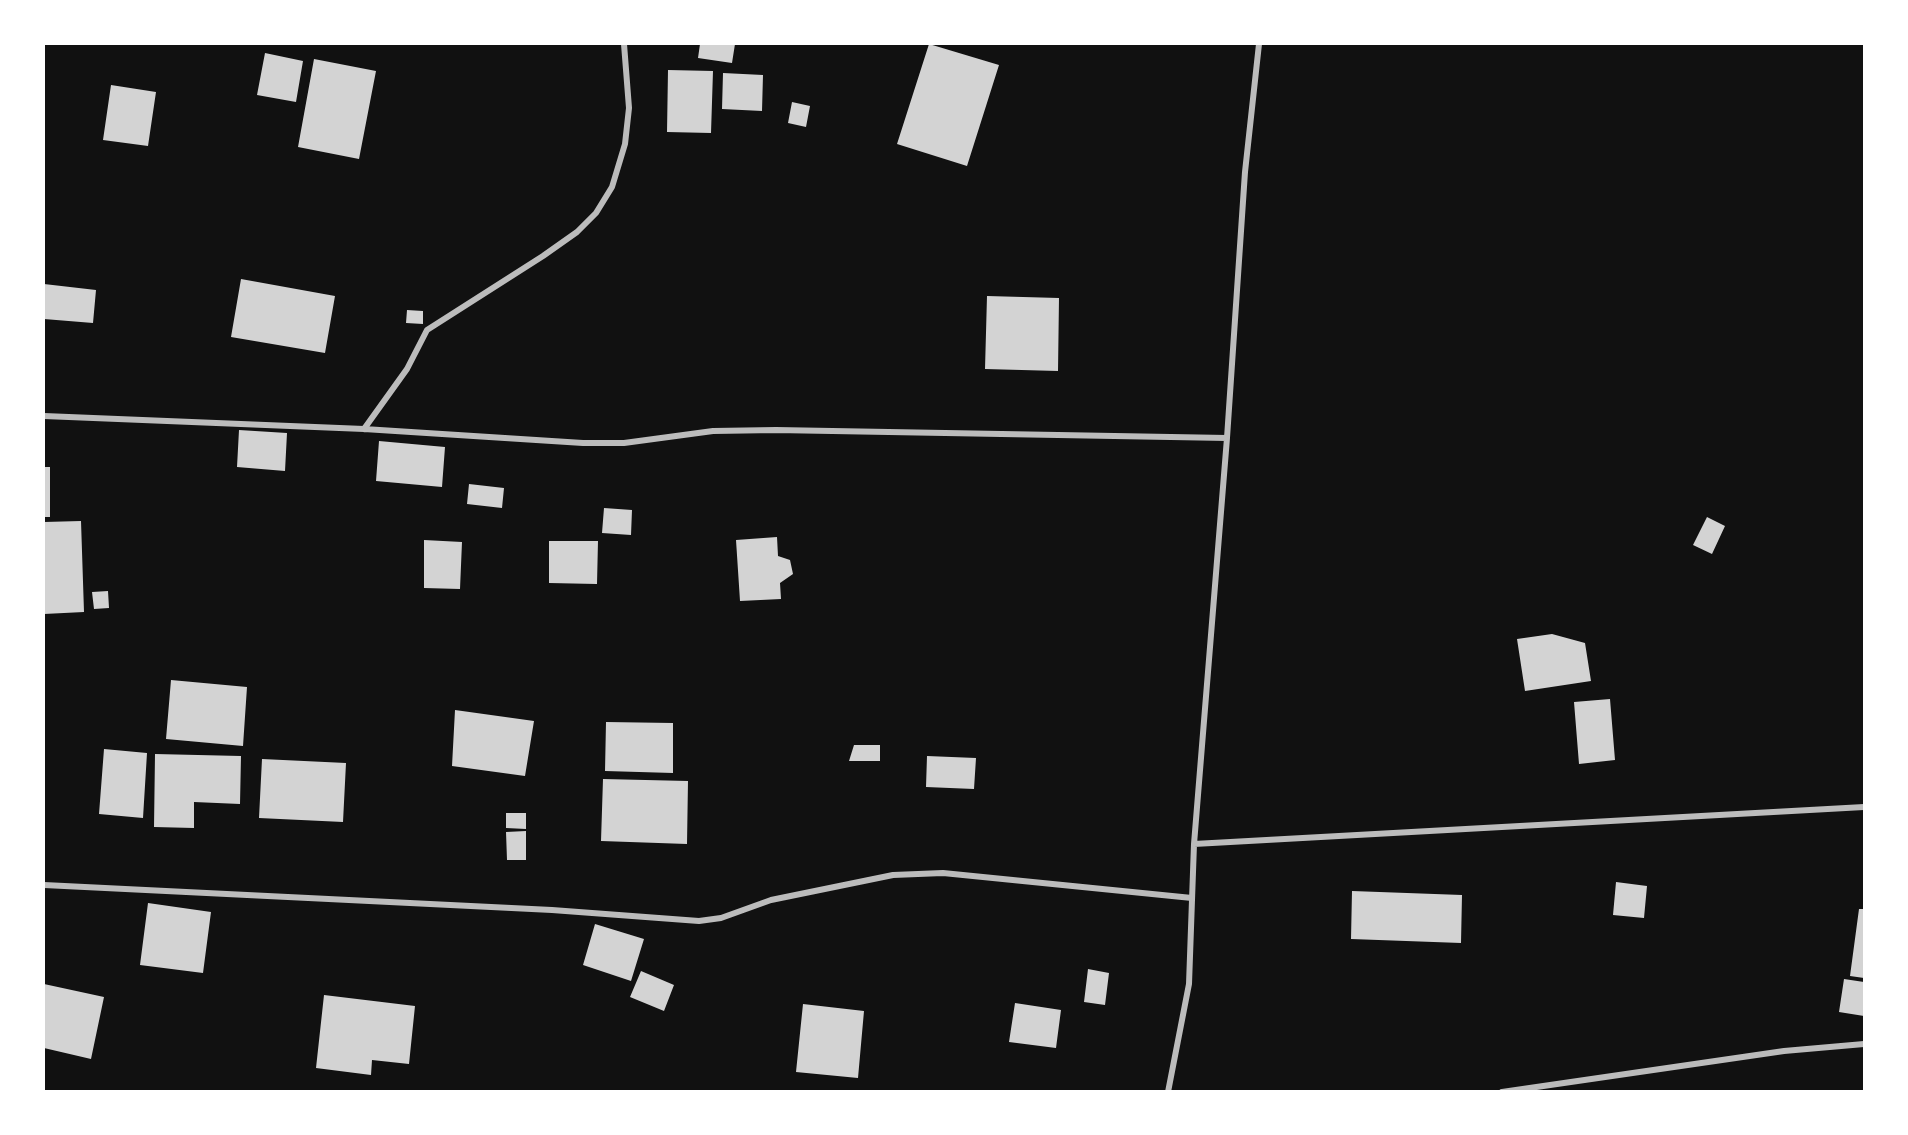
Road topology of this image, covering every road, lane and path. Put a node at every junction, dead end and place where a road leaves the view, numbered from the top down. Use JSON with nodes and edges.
{"nodes":[{"id":1,"x":624,"y":44,"type":"edge"},
{"id":2,"x":1259,"y":44,"type":"edge"},
{"id":3,"x":44,"y":416,"type":"edge"},
{"id":4,"x":364,"y":429,"type":"junction"},
{"id":5,"x":1227,"y":438,"type":"junction"},
{"id":6,"x":1864,"y":807,"type":"edge"},
{"id":7,"x":1194,"y":844,"type":"junction"},
{"id":8,"x":44,"y":885,"type":"edge"},
{"id":9,"x":1192,"y":898,"type":"junction"},
{"id":10,"x":1864,"y":1044,"type":"edge"},
{"id":11,"x":1168,"y":1092,"type":"edge"},
{"id":12,"x":1502,"y":1092,"type":"edge"}],
"edges":[{"from":1,"to":4,"type":"street"},
{"from":2,"to":5,"type":"street"},
{"from":3,"to":4,"type":"street"},
{"from":4,"to":5,"type":"street"},
{"from":5,"to":7,"type":"street"},
{"from":6,"to":7,"type":"street"},
{"from":7,"to":9,"type":"street"},
{"from":8,"to":9,"type":"street"},
{"from":9,"to":11,"type":"street"},
{"from":10,"to":12,"type":"street"}]}
